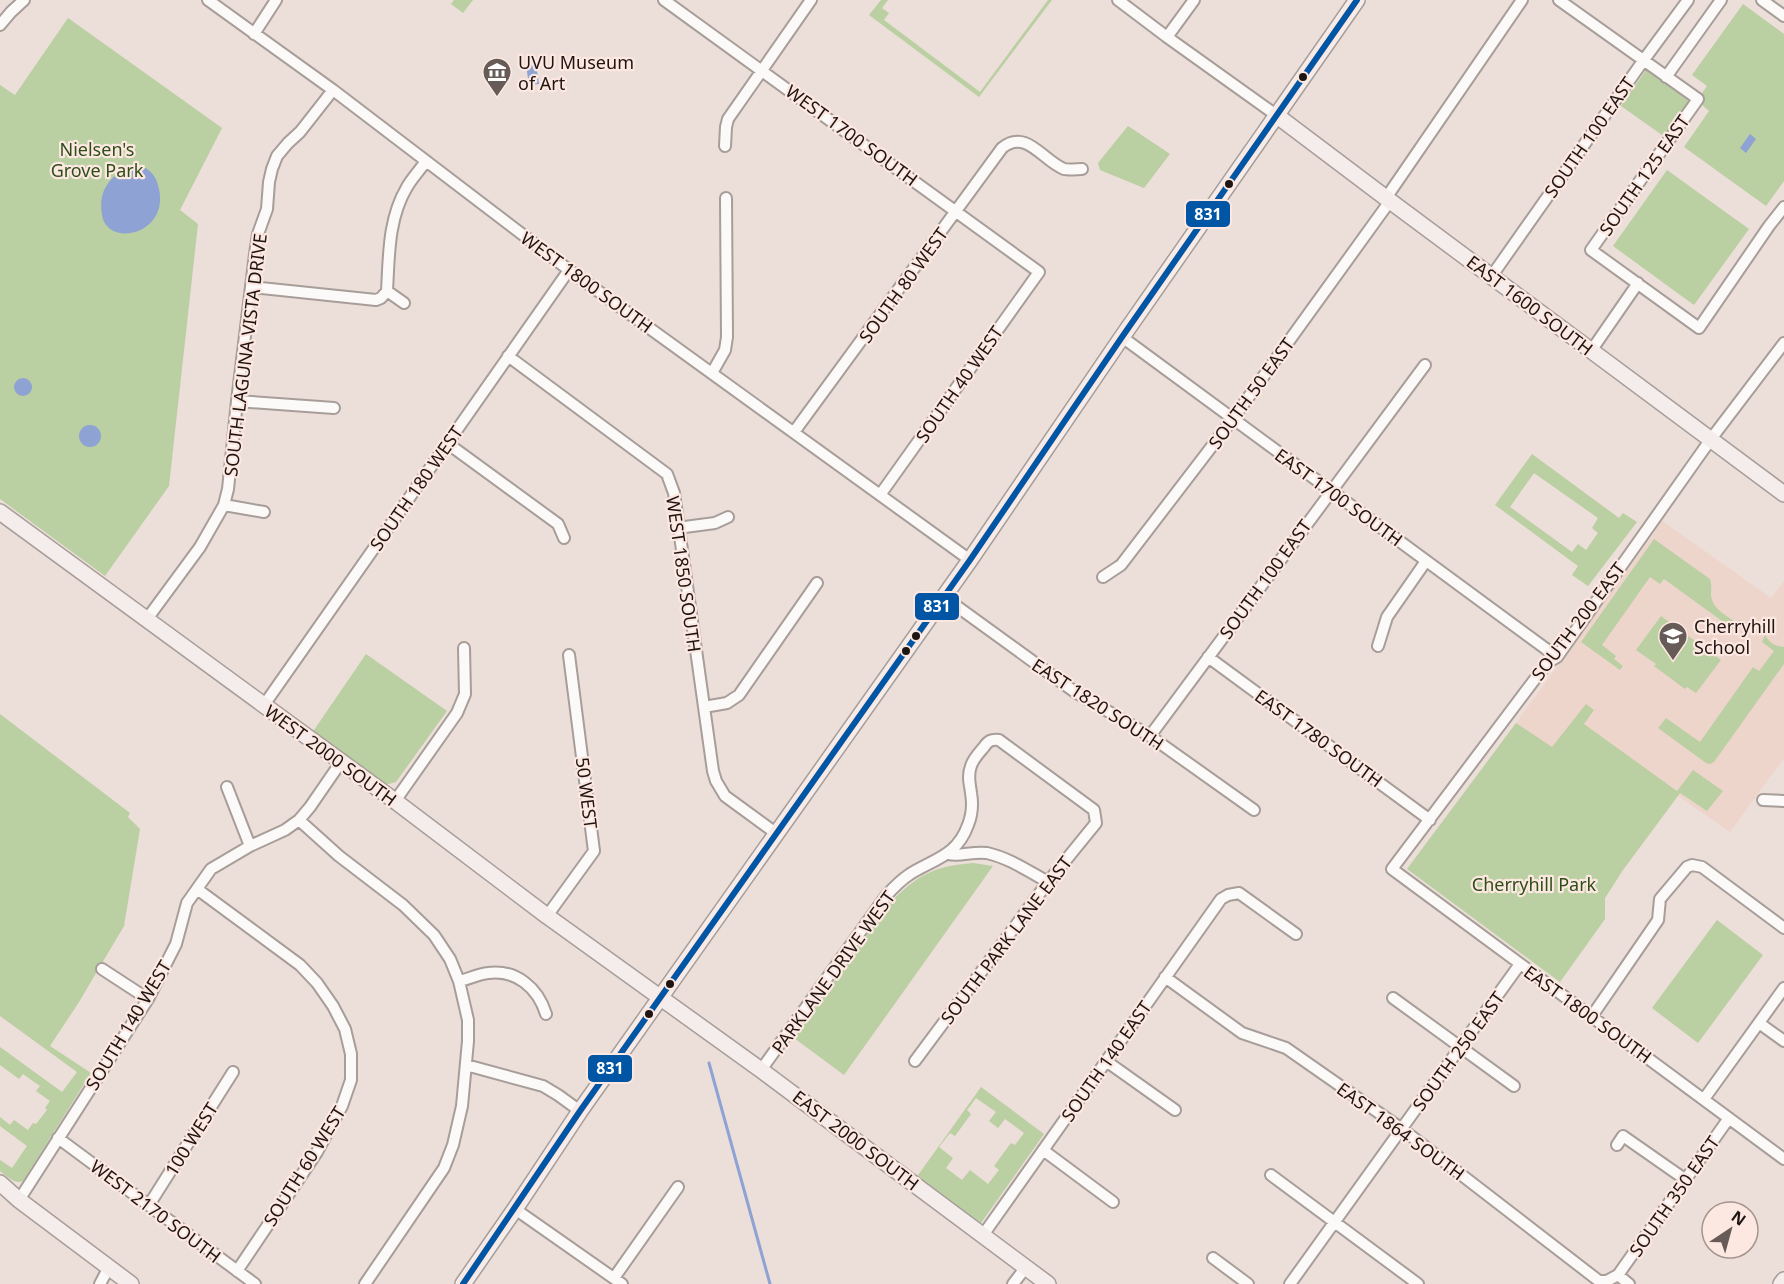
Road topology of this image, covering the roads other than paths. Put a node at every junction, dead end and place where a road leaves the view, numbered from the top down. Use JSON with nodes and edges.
{"nodes":[{"id":1,"x":24,"y":0,"type":"edge"},
{"id":2,"x":208,"y":0,"type":"edge"},
{"id":3,"x":276,"y":0,"type":"edge"},
{"id":4,"x":664,"y":0,"type":"edge"},
{"id":5,"x":811,"y":0,"type":"edge"},
{"id":6,"x":1118,"y":0,"type":"edge"},
{"id":7,"x":1194,"y":0,"type":"edge"},
{"id":8,"x":1357,"y":0,"type":"edge"},
{"id":9,"x":1522,"y":0,"type":"edge"},
{"id":10,"x":1559,"y":0,"type":"edge"},
{"id":11,"x":1688,"y":0,"type":"edge"},
{"id":12,"x":1721,"y":0,"type":"edge"},
{"id":13,"x":1762,"y":0,"type":"edge"},
{"id":14,"x":1784,"y":16,"type":"edge"},
{"id":15,"x":0,"y":26,"type":"edge"},
{"id":16,"x":254,"y":34,"type":"junction"},
{"id":17,"x":1167,"y":37,"type":"junction"},
{"id":18,"x":1643,"y":61,"type":"junction"},
{"id":19,"x":763,"y":70,"type":"junction"},
{"id":20,"x":1666,"y":76,"type":"junction"},
{"id":21,"x":333,"y":90,"type":"junction"},
{"id":22,"x":1276,"y":115,"type":"junction"},
{"id":23,"x":725,"y":146,"type":"dead end"},
{"id":24,"x":426,"y":161,"type":"junction"},
{"id":25,"x":1082,"y":169,"type":"dead end"},
{"id":26,"x":726,"y":198,"type":"dead end"},
{"id":27,"x":1388,"y":200,"type":"junction"},
{"id":28,"x":1784,"y":207,"type":"edge"},
{"id":29,"x":957,"y":212,"type":"junction"},
{"id":30,"x":569,"y":270,"type":"junction"},
{"id":31,"x":1039,"y":272,"type":"joint"},
{"id":32,"x":1491,"y":277,"type":"junction"},
{"id":33,"x":1638,"y":284,"type":"junction"},
{"id":34,"x":252,"y":287,"type":"junction"},
{"id":35,"x":387,"y":291,"type":"junction"},
{"id":36,"x":404,"y":303,"type":"dead end"},
{"id":37,"x":1122,"y":337,"type":"junction"},
{"id":38,"x":1784,"y":343,"type":"edge"},
{"id":39,"x":1591,"y":351,"type":"junction"},
{"id":40,"x":508,"y":356,"type":"junction"},
{"id":41,"x":1425,"y":365,"type":"dead end"},
{"id":42,"x":712,"y":373,"type":"junction"},
{"id":43,"x":237,"y":401,"type":"junction"},
{"id":44,"x":334,"y":408,"type":"dead end"},
{"id":45,"x":1232,"y":420,"type":"junction"},
{"id":46,"x":794,"y":432,"type":"junction"},
{"id":47,"x":1710,"y":439,"type":"junction"},
{"id":48,"x":447,"y":444,"type":"junction"},
{"id":49,"x":1330,"y":491,"type":"junction"},
{"id":50,"x":1784,"y":494,"type":"edge"},
{"id":51,"x":880,"y":495,"type":"junction"},
{"id":52,"x":224,"y":505,"type":"junction"},
{"id":53,"x":264,"y":512,"type":"dead end"},
{"id":54,"x":0,"y":513,"type":"edge"},
{"id":55,"x":728,"y":518,"type":"dead end"},
{"id":56,"x":677,"y":528,"type":"junction"},
{"id":57,"x":564,"y":538,"type":"dead end"},
{"id":58,"x":970,"y":560,"type":"junction"},
{"id":59,"x":1426,"y":561,"type":"junction"},
{"id":60,"x":1103,"y":576,"type":"dead end"},
{"id":61,"x":818,"y":583,"type":"dead end"},
{"id":62,"x":944,"y":597,"type":"junction"},
{"id":63,"x":147,"y":619,"type":"junction"},
{"id":64,"x":1378,"y":646,"type":"dead end"},
{"id":65,"x":465,"y":648,"type":"dead end"},
{"id":66,"x":569,"y":655,"type":"dead end"},
{"id":67,"x":1208,"y":657,"type":"junction"},
{"id":68,"x":1557,"y":657,"type":"junction"},
{"id":69,"x":264,"y":705,"type":"junction"},
{"id":70,"x":704,"y":706,"type":"junction"},
{"id":71,"x":1150,"y":736,"type":"junction"},
{"id":72,"x":341,"y":762,"type":"junction"},
{"id":73,"x":227,"y":787,"type":"dead end"},
{"id":74,"x":1763,"y":800,"type":"dead end"},
{"id":75,"x":394,"y":801,"type":"junction"},
{"id":76,"x":1784,"y":801,"type":"edge"},
{"id":77,"x":1254,"y":810,"type":"dead end"},
{"id":78,"x":1095,"y":819,"type":"joint"},
{"id":79,"x":1430,"y":819,"type":"junction"},
{"id":80,"x":299,"y":820,"type":"junction"},
{"id":81,"x":777,"y":834,"type":"junction"},
{"id":82,"x":250,"y":846,"type":"junction"},
{"id":83,"x":949,"y":854,"type":"junction"},
{"id":84,"x":1392,"y":869,"type":"joint"},
{"id":85,"x":1048,"y":882,"type":"junction"},
{"id":86,"x":197,"y":889,"type":"junction"},
{"id":87,"x":547,"y":916,"type":"junction"},
{"id":88,"x":1784,"y":928,"type":"edge"},
{"id":89,"x":1296,"y":934,"type":"dead end"},
{"id":90,"x":1520,"y":964,"type":"junction"},
{"id":91,"x":102,"y":969,"type":"dead end"},
{"id":92,"x":1165,"y":977,"type":"junction"},
{"id":93,"x":459,"y":981,"type":"junction"},
{"id":94,"x":1784,"y":988,"type":"edge"},
{"id":95,"x":1393,"y":998,"type":"dead end"},
{"id":96,"x":148,"y":999,"type":"junction"},
{"id":97,"x":661,"y":999,"type":"junction"},
{"id":98,"x":546,"y":1014,"type":"dead end"},
{"id":99,"x":1592,"y":1016,"type":"junction"},
{"id":100,"x":1759,"y":1023,"type":"junction"},
{"id":101,"x":1784,"y":1041,"type":"edge"},
{"id":102,"x":1461,"y":1048,"type":"junction"},
{"id":103,"x":915,"y":1061,"type":"dead end"},
{"id":104,"x":1106,"y":1061,"type":"junction"},
{"id":105,"x":466,"y":1065,"type":"junction"},
{"id":106,"x":761,"y":1070,"type":"junction"},
{"id":107,"x":233,"y":1072,"type":"dead end"},
{"id":108,"x":1514,"y":1086,"type":"dead end"},
{"id":109,"x":1704,"y":1099,"type":"junction"},
{"id":110,"x":1175,"y":1110,"type":"dead end"},
{"id":111,"x":580,"y":1111,"type":"junction"},
{"id":112,"x":1729,"y":1118,"type":"junction"},
{"id":113,"x":1402,"y":1129,"type":"junction"},
{"id":114,"x":58,"y":1138,"type":"junction"},
{"id":115,"x":1617,"y":1145,"type":"dead end"},
{"id":116,"x":1043,"y":1150,"type":"junction"},
{"id":117,"x":1784,"y":1159,"type":"edge"},
{"id":118,"x":1270,"y":1174,"type":"dead end"},
{"id":119,"x":1686,"y":1180,"type":"junction"},
{"id":120,"x":0,"y":1183,"type":"edge"},
{"id":121,"x":678,"y":1187,"type":"dead end"},
{"id":122,"x":19,"y":1200,"type":"junction"},
{"id":123,"x":1113,"y":1202,"type":"dead end"},
{"id":124,"x":148,"y":1205,"type":"junction"},
{"id":125,"x":516,"y":1209,"type":"junction"},
{"id":126,"x":1336,"y":1221,"type":"junction"},
{"id":127,"x":983,"y":1235,"type":"junction"},
{"id":128,"x":1213,"y":1258,"type":"dead end"},
{"id":129,"x":109,"y":1267,"type":"junction"},
{"id":130,"x":1026,"y":1267,"type":"junction"},
{"id":131,"x":237,"y":1271,"type":"junction"},
{"id":132,"x":1618,"y":1275,"type":"junction"},
{"id":133,"x":618,"y":1281,"type":"edge"},
{"id":134,"x":100,"y":1284,"type":"edge"},
{"id":135,"x":131,"y":1284,"type":"edge"},
{"id":136,"x":255,"y":1284,"type":"edge"},
{"id":137,"x":365,"y":1284,"type":"edge"},
{"id":138,"x":463,"y":1284,"type":"edge"},
{"id":139,"x":1013,"y":1284,"type":"edge"},
{"id":140,"x":1048,"y":1284,"type":"edge"},
{"id":141,"x":1248,"y":1284,"type":"edge"},
{"id":142,"x":1290,"y":1284,"type":"edge"},
{"id":143,"x":1418,"y":1284,"type":"edge"},
{"id":144,"x":1629,"y":1284,"type":"edge"}],
"edges":[{"from":1,"to":15,"type":"street"},
{"from":2,"to":16,"type":"street","name":"WEST 1800 SOUTH"},
{"from":3,"to":16,"type":"street"},
{"from":4,"to":19,"type":"street","name":"WEST 1700 SOUTH"},
{"from":5,"to":19,"type":"street"},
{"from":6,"to":17,"type":"street"},
{"from":7,"to":17,"type":"street"},
{"from":8,"to":22,"type":"street"},
{"from":9,"to":27,"type":"street","name":"SOUTH 50 EAST"},
{"from":10,"to":18,"type":"street"},
{"from":11,"to":18,"type":"street","name":"SOUTH 100 EAST"},
{"from":12,"to":20,"type":"street"},
{"from":13,"to":14,"type":"street"},
{"from":16,"to":21,"type":"street","name":"WEST 1800 SOUTH"},
{"from":17,"to":22,"type":"street"},
{"from":18,"to":20,"type":"street"},
{"from":18,"to":32,"type":"street","name":"SOUTH 100 EAST"},
{"from":19,"to":23,"type":"street"},
{"from":19,"to":29,"type":"street","name":"WEST 1700 SOUTH"},
{"from":20,"to":33,"type":"street","name":"SOUTH 125 EAST"},
{"from":21,"to":24,"type":"street","name":"WEST 1800 SOUTH"},
{"from":21,"to":34,"type":"street","name":"SOUTH LAGUNA VISTA DRIVE"},
{"from":22,"to":27,"type":"street","name":"EAST 1600 SOUTH"},
{"from":22,"to":37,"type":"street"},
{"from":24,"to":30,"type":"street","name":"WEST 1800 SOUTH"},
{"from":24,"to":35,"type":"street"},
{"from":25,"to":29,"type":"street","name":"SOUTH 80 WEST"},
{"from":26,"to":42,"type":"street"},
{"from":27,"to":32,"type":"street","name":"EAST 1600 SOUTH"},
{"from":27,"to":45,"type":"street","name":"SOUTH 50 EAST"},
{"from":28,"to":33,"type":"street"},
{"from":29,"to":31,"type":"street","name":"WEST 1700 SOUTH"},
{"from":29,"to":46,"type":"street","name":"SOUTH 80 WEST"},
{"from":30,"to":40,"type":"street","name":"SOUTH 180 WEST"},
{"from":30,"to":42,"type":"street","name":"WEST 1800 SOUTH"},
{"from":31,"to":51,"type":"street","name":"SOUTH 40 WEST"},
{"from":32,"to":39,"type":"street","name":"EAST 1600 SOUTH"},
{"from":33,"to":39,"type":"street"},
{"from":34,"to":35,"type":"street"},
{"from":34,"to":43,"type":"street","name":"SOUTH LAGUNA VISTA DRIVE"},
{"from":35,"to":36,"type":"street"},
{"from":37,"to":45,"type":"street","name":"EAST 1700 SOUTH"},
{"from":37,"to":58,"type":"street"},
{"from":38,"to":47,"type":"street","name":"SOUTH 200 EAST"},
{"from":39,"to":47,"type":"street","name":"EAST 1600 SOUTH"},
{"from":40,"to":48,"type":"street","name":"SOUTH 180 WEST"},
{"from":40,"to":56,"type":"street","name":"WEST 1850 SOUTH"},
{"from":41,"to":49,"type":"street","name":"SOUTH 100 EAST"},
{"from":42,"to":46,"type":"street","name":"WEST 1800 SOUTH"},
{"from":43,"to":44,"type":"street"},
{"from":43,"to":52,"type":"street","name":"SOUTH LAGUNA VISTA DRIVE"},
{"from":45,"to":49,"type":"street","name":"EAST 1700 SOUTH"},
{"from":45,"to":60,"type":"street","name":"SOUTH 50 EAST"},
{"from":46,"to":51,"type":"street","name":"WEST 1800 SOUTH"},
{"from":47,"to":50,"type":"street","name":"EAST 1600 SOUTH"},
{"from":47,"to":68,"type":"street","name":"SOUTH 200 EAST"},
{"from":48,"to":57,"type":"street"},
{"from":48,"to":69,"type":"street","name":"SOUTH 180 WEST"},
{"from":49,"to":59,"type":"street","name":"EAST 1700 SOUTH"},
{"from":49,"to":67,"type":"street","name":"SOUTH 100 EAST"},
{"from":51,"to":58,"type":"street","name":"WEST 1800 SOUTH"},
{"from":52,"to":53,"type":"street"},
{"from":52,"to":63,"type":"street","name":"SOUTH LAGUNA VISTA DRIVE"},
{"from":54,"to":63,"type":"street","name":"WEST 2000 SOUTH"},
{"from":55,"to":56,"type":"street"},
{"from":56,"to":70,"type":"street","name":"WEST 1850 SOUTH"},
{"from":58,"to":62,"type":"street"},
{"from":59,"to":64,"type":"street"},
{"from":59,"to":68,"type":"street","name":"EAST 1700 SOUTH"},
{"from":61,"to":70,"type":"street"},
{"from":62,"to":71,"type":"street","name":"EAST 1820 SOUTH"},
{"from":62,"to":81,"type":"street"},
{"from":63,"to":69,"type":"street","name":"WEST 2000 SOUTH"},
{"from":65,"to":75,"type":"street"},
{"from":66,"to":87,"type":"street","name":"50 WEST"},
{"from":67,"to":71,"type":"street","name":"SOUTH 100 EAST"},
{"from":67,"to":79,"type":"street","name":"EAST 1780 SOUTH"},
{"from":68,"to":79,"type":"street","name":"SOUTH 200 EAST"},
{"from":69,"to":72,"type":"street","name":"WEST 2000 SOUTH"},
{"from":70,"to":81,"type":"street","name":"WEST 1850 SOUTH"},
{"from":71,"to":77,"type":"street","name":"EAST 1820 SOUTH"},
{"from":72,"to":75,"type":"street","name":"WEST 2000 SOUTH"},
{"from":72,"to":80,"type":"street","name":"SOUTH 140 WEST"},
{"from":73,"to":82,"type":"street"},
{"from":74,"to":76,"type":"street"},
{"from":75,"to":87,"type":"street","name":"WEST 2000 SOUTH"},
{"from":78,"to":83,"type":"street","name":"PARKLANE DRIVE WEST"},
{"from":78,"to":85,"type":"street","name":"SOUTH PARK LANE EAST"},
{"from":79,"to":84,"type":"street","name":"SOUTH 200 EAST"},
{"from":80,"to":82,"type":"street","name":"SOUTH 140 WEST"},
{"from":80,"to":93,"type":"street"},
{"from":81,"to":97,"type":"street"},
{"from":82,"to":86,"type":"street","name":"SOUTH 140 WEST"},
{"from":83,"to":85,"type":"street"},
{"from":83,"to":106,"type":"street","name":"PARKLANE DRIVE WEST"},
{"from":84,"to":90,"type":"street","name":"EAST 1800 SOUTH"},
{"from":85,"to":103,"type":"street","name":"SOUTH PARK LANE EAST"},
{"from":86,"to":96,"type":"street","name":"SOUTH 140 WEST"},
{"from":86,"to":131,"type":"street","name":"SOUTH 60 WEST"},
{"from":87,"to":97,"type":"street","name":"WEST 2000 SOUTH"},
{"from":88,"to":99,"type":"street"},
{"from":89,"to":92,"type":"street","name":"SOUTH 140 EAST"},
{"from":90,"to":99,"type":"street","name":"EAST 1800 SOUTH"},
{"from":90,"to":102,"type":"street","name":"SOUTH 250 EAST"},
{"from":91,"to":96,"type":"street"},
{"from":92,"to":104,"type":"street","name":"SOUTH 140 EAST"},
{"from":92,"to":113,"type":"street","name":"EAST 1864 SOUTH"},
{"from":93,"to":98,"type":"street"},
{"from":93,"to":105,"type":"street"},
{"from":94,"to":100,"type":"street"},
{"from":95,"to":102,"type":"street"},
{"from":96,"to":114,"type":"street","name":"SOUTH 140 WEST"},
{"from":97,"to":106,"type":"street","name":"EAST 2000 SOUTH"},
{"from":97,"to":111,"type":"street"},
{"from":99,"to":109,"type":"street","name":"EAST 1800 SOUTH"},
{"from":100,"to":101,"type":"street"},
{"from":100,"to":109,"type":"street"},
{"from":102,"to":108,"type":"street"},
{"from":102,"to":113,"type":"street","name":"SOUTH 250 EAST"},
{"from":104,"to":110,"type":"street"},
{"from":104,"to":116,"type":"street","name":"SOUTH 140 EAST"},
{"from":105,"to":111,"type":"street"},
{"from":105,"to":137,"type":"street"},
{"from":106,"to":127,"type":"street","name":"EAST 2000 SOUTH"},
{"from":107,"to":124,"type":"street","name":"100 WEST"},
{"from":109,"to":112,"type":"street","name":"EAST 1800 SOUTH"},
{"from":111,"to":125,"type":"street"},
{"from":112,"to":117,"type":"street","name":"EAST 1800 SOUTH"},
{"from":112,"to":119,"type":"street","name":"SOUTH 350 EAST"},
{"from":113,"to":126,"type":"street","name":"SOUTH 250 EAST"},
{"from":113,"to":132,"type":"street","name":"EAST 1864 SOUTH"},
{"from":114,"to":122,"type":"street","name":"SOUTH 140 WEST"},
{"from":114,"to":124,"type":"street","name":"WEST 2170 SOUTH"},
{"from":115,"to":119,"type":"street"},
{"from":116,"to":123,"type":"street"},
{"from":116,"to":127,"type":"street","name":"SOUTH 140 EAST"},
{"from":118,"to":126,"type":"street"},
{"from":119,"to":132,"type":"street","name":"SOUTH 350 EAST"},
{"from":120,"to":122,"type":"street"},
{"from":121,"to":133,"type":"street"},
{"from":122,"to":129,"type":"street"},
{"from":124,"to":131,"type":"street","name":"WEST 2170 SOUTH"},
{"from":125,"to":133,"type":"street"},
{"from":125,"to":138,"type":"street"},
{"from":126,"to":142,"type":"street","name":"SOUTH 250 EAST"},
{"from":126,"to":143,"type":"street"},
{"from":127,"to":130,"type":"street","name":"EAST 2000 SOUTH"},
{"from":128,"to":141,"type":"street"},
{"from":129,"to":134,"type":"street"},
{"from":129,"to":135,"type":"street"},
{"from":130,"to":139,"type":"street"},
{"from":130,"to":140,"type":"street","name":"EAST 2000 SOUTH"},
{"from":131,"to":136,"type":"street","name":"WEST 2170 SOUTH"},
{"from":132,"to":144,"type":"street"}]}
